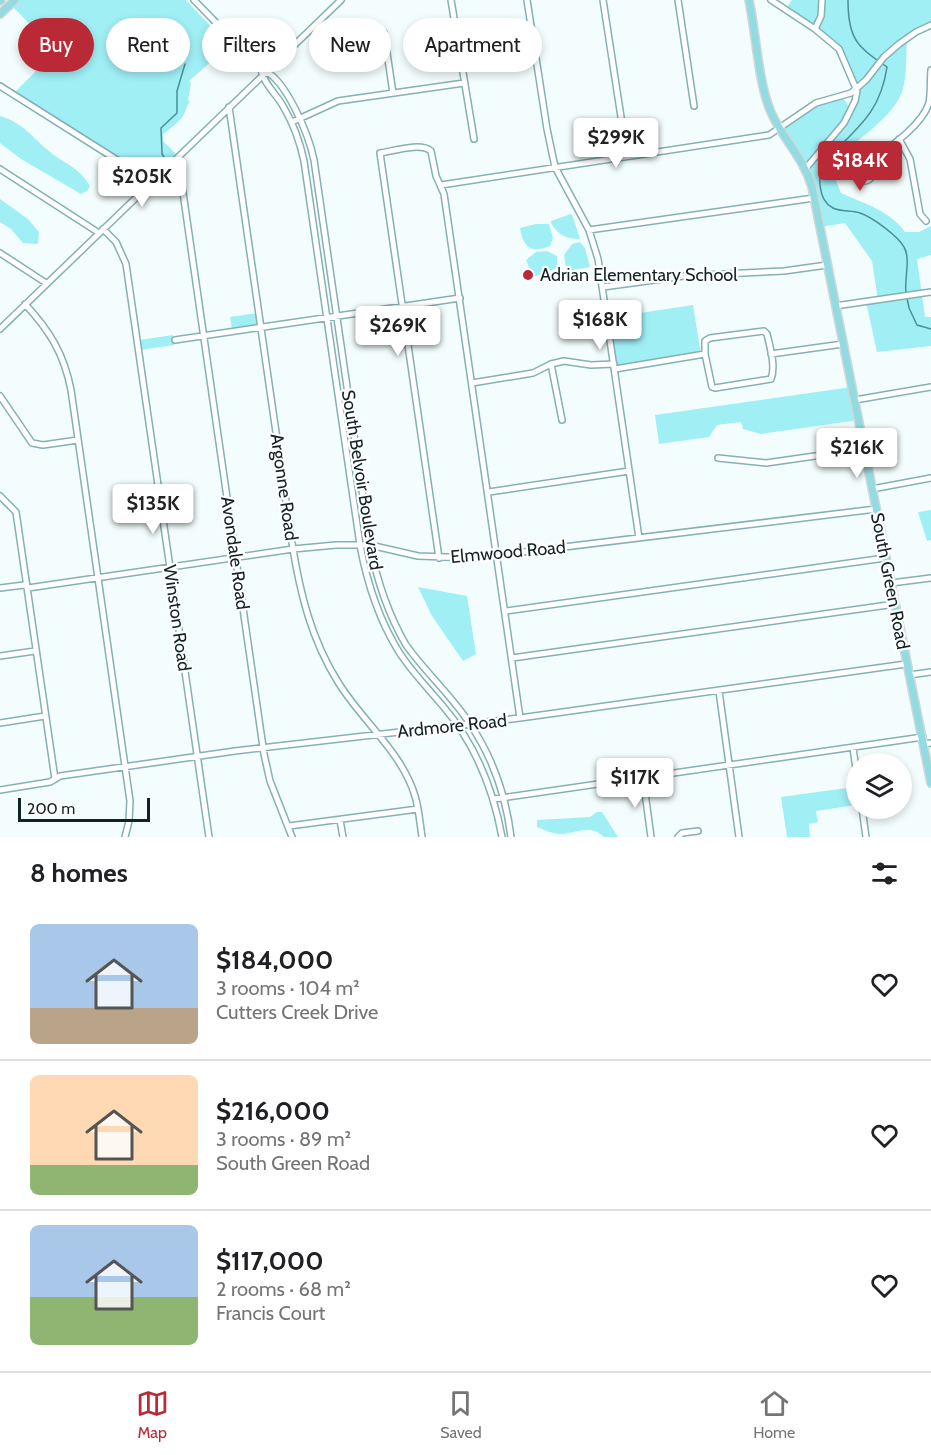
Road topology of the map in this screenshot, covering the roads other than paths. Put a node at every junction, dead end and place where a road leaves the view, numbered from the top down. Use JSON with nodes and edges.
{"nodes":[{"id":1,"x":15,"y":0,"type":"edge"},
{"id":2,"x":194,"y":0,"type":"edge"},
{"id":3,"x":341,"y":0,"type":"edge"},
{"id":4,"x":451,"y":0,"type":"edge"},
{"id":5,"x":527,"y":0,"type":"edge"},
{"id":6,"x":603,"y":0,"type":"edge"},
{"id":7,"x":678,"y":0,"type":"edge"},
{"id":8,"x":749,"y":0,"type":"edge"},
{"id":9,"x":771,"y":0,"type":"edge"},
{"id":10,"x":822,"y":0,"type":"edge"},
{"id":11,"x":0,"y":14,"type":"edge"},
{"id":12,"x":211,"y":18,"type":"edge"},
{"id":13,"x":931,"y":25,"type":"edge"},
{"id":14,"x":815,"y":29,"type":"junction"},
{"id":15,"x":297,"y":41,"type":"edge"},
{"id":16,"x":931,"y":70,"type":"edge"},
{"id":17,"x":263,"y":72,"type":"junction"},
{"id":18,"x":390,"y":72,"type":"edge"},
{"id":19,"x":464,"y":83,"type":"junction"},
{"id":20,"x":0,"y":86,"type":"edge"},
{"id":21,"x":856,"y":89,"type":"junction"},
{"id":22,"x":393,"y":93,"type":"junction"},
{"id":23,"x":839,"y":96,"type":"junction"},
{"id":24,"x":694,"y":106,"type":"dead end"},
{"id":25,"x":230,"y":107,"type":"junction"},
{"id":26,"x":850,"y":113,"type":"junction"},
{"id":27,"x":621,"y":117,"type":"dead end"},
{"id":28,"x":300,"y":118,"type":"junction"},
{"id":29,"x":292,"y":122,"type":"junction"},
{"id":30,"x":779,"y":129,"type":"junction"},
{"id":31,"x":474,"y":139,"type":"dead end"},
{"id":32,"x":899,"y":139,"type":"junction"},
{"id":33,"x":178,"y":158,"type":"junction"},
{"id":34,"x":868,"y":163,"type":"dead end"},
{"id":35,"x":555,"y":167,"type":"junction"},
{"id":36,"x":806,"y":168,"type":"junction"},
{"id":37,"x":0,"y":169,"type":"edge"},
{"id":38,"x":152,"y":182,"type":"junction"},
{"id":39,"x":441,"y":184,"type":"junction"},
{"id":40,"x":814,"y":198,"type":"junction"},
{"id":41,"x":926,"y":221,"type":"dead end"},
{"id":42,"x":589,"y":230,"type":"junction"},
{"id":43,"x":101,"y":231,"type":"junction"},
{"id":44,"x":0,"y":253,"type":"edge"},
{"id":45,"x":827,"y":265,"type":"junction"},
{"id":46,"x":46,"y":283,"type":"junction"},
{"id":47,"x":603,"y":287,"type":"junction"},
{"id":48,"x":931,"y":292,"type":"edge"},
{"id":49,"x":460,"y":298,"type":"junction"},
{"id":50,"x":25,"y":304,"type":"junction"},
{"id":51,"x":402,"y":306,"type":"junction"},
{"id":52,"x":835,"y":306,"type":"junction"},
{"id":53,"x":337,"y":317,"type":"junction"},
{"id":54,"x":327,"y":318,"type":"junction"},
{"id":55,"x":261,"y":327,"type":"junction"},
{"id":56,"x":0,"y":329,"type":"edge"},
{"id":57,"x":204,"y":336,"type":"junction"},
{"id":58,"x":175,"y":340,"type":"dead end"},
{"id":59,"x":843,"y":344,"type":"junction"},
{"id":60,"x":705,"y":354,"type":"junction"},
{"id":61,"x":771,"y":354,"type":"junction"},
{"id":62,"x":551,"y":364,"type":"junction"},
{"id":63,"x":615,"y":366,"type":"junction"},
{"id":64,"x":472,"y":383,"type":"junction"},
{"id":65,"x":931,"y":387,"type":"edge"},
{"id":66,"x":0,"y":396,"type":"edge"},
{"id":67,"x":855,"y":400,"type":"junction"},
{"id":68,"x":562,"y":420,"type":"dead end"},
{"id":69,"x":78,"y":440,"type":"junction"},
{"id":70,"x":864,"y":448,"type":"junction"},
{"id":71,"x":718,"y":458,"type":"dead end"},
{"id":72,"x":629,"y":471,"type":"junction"},
{"id":73,"x":931,"y":478,"type":"edge"},
{"id":74,"x":872,"y":489,"type":"junction"},
{"id":75,"x":489,"y":492,"type":"junction"},
{"id":76,"x":0,"y":495,"type":"edge"},
{"id":77,"x":876,"y":509,"type":"junction"},
{"id":78,"x":639,"y":538,"type":"junction"},
{"id":79,"x":360,"y":545,"type":"junction"},
{"id":80,"x":370,"y":545,"type":"junction"},
{"id":81,"x":293,"y":549,"type":"junction"},
{"id":82,"x":497,"y":554,"type":"junction"},
{"id":83,"x":235,"y":558,"type":"junction"},
{"id":84,"x":439,"y":558,"type":"junction"},
{"id":85,"x":885,"y":558,"type":"junction"},
{"id":86,"x":170,"y":567,"type":"junction"},
{"id":87,"x":98,"y":578,"type":"junction"},
{"id":88,"x":931,"y":578,"type":"edge"},
{"id":89,"x":891,"y":583,"type":"junction"},
{"id":90,"x":26,"y":587,"type":"junction"},
{"id":91,"x":0,"y":588,"type":"edge"},
{"id":92,"x":895,"y":603,"type":"junction"},
{"id":93,"x":506,"y":611,"type":"junction"},
{"id":94,"x":35,"y":651,"type":"junction"},
{"id":95,"x":0,"y":656,"type":"edge"},
{"id":96,"x":512,"y":657,"type":"junction"},
{"id":97,"x":906,"y":664,"type":"junction"},
{"id":98,"x":931,"y":672,"type":"edge"},
{"id":99,"x":909,"y":675,"type":"junction"},
{"id":100,"x":719,"y":691,"type":"junction"},
{"id":101,"x":45,"y":716,"type":"junction"},
{"id":102,"x":520,"y":718,"type":"junction"},
{"id":103,"x":0,"y":723,"type":"edge"},
{"id":104,"x":470,"y":724,"type":"junction"},
{"id":105,"x":458,"y":725,"type":"junction"},
{"id":106,"x":377,"y":734,"type":"junction"},
{"id":107,"x":926,"y":742,"type":"edge"},
{"id":108,"x":263,"y":748,"type":"junction"},
{"id":109,"x":853,"y":748,"type":"junction"},
{"id":110,"x":854,"y":753,"type":"edge"},
{"id":111,"x":197,"y":756,"type":"junction"},
{"id":112,"x":125,"y":766,"type":"junction"},
{"id":113,"x":730,"y":766,"type":"junction"},
{"id":114,"x":643,"y":778,"type":"junction"},
{"id":115,"x":55,"y":779,"type":"junction"},
{"id":116,"x":931,"y":783,"type":"edge"},
{"id":117,"x":0,"y":790,"type":"edge"},
{"id":118,"x":504,"y":797,"type":"junction"},
{"id":119,"x":494,"y":799,"type":"junction"},
{"id":120,"x":418,"y":809,"type":"junction"},
{"id":121,"x":864,"y":819,"type":"edge"},
{"id":122,"x":340,"y":820,"type":"junction"},
{"id":123,"x":289,"y":826,"type":"junction"},
{"id":124,"x":698,"y":831,"type":"dead end"},
{"id":125,"x":125,"y":837,"type":"edge"},
{"id":126,"x":209,"y":837,"type":"edge"},
{"id":127,"x":292,"y":837,"type":"edge"},
{"id":128,"x":343,"y":837,"type":"edge"},
{"id":129,"x":422,"y":837,"type":"edge"},
{"id":130,"x":502,"y":837,"type":"edge"},
{"id":131,"x":512,"y":837,"type":"edge"},
{"id":132,"x":651,"y":837,"type":"edge"},
{"id":133,"x":678,"y":837,"type":"edge"},
{"id":134,"x":739,"y":837,"type":"edge"},
{"id":135,"x":866,"y":837,"type":"edge"}],
"edges":[{"from":1,"to":11,"type":"main road"},
{"from":2,"to":12,"type":"street","name":"South Belvoir Boulevard"},
{"from":3,"to":15,"type":"street"},
{"from":4,"to":19,"type":"street"},
{"from":5,"to":35,"type":"street"},
{"from":6,"to":27,"type":"street"},
{"from":7,"to":24,"type":"street"},
{"from":8,"to":30,"type":"main road","name":"South Green Road"},
{"from":9,"to":14,"type":"street"},
{"from":10,"to":14,"type":"street"},
{"from":13,"to":21,"type":"street"},
{"from":14,"to":21,"type":"street"},
{"from":16,"to":32,"type":"street"},
{"from":17,"to":25,"type":"street"},
{"from":17,"to":28,"type":"street","name":"South Belvoir Boulevard"},
{"from":17,"to":29,"type":"street","name":"South Belvoir Boulevard"},
{"from":18,"to":22,"type":"street"},
{"from":19,"to":22,"type":"street"},
{"from":19,"to":31,"type":"street"},
{"from":20,"to":38,"type":"street"},
{"from":21,"to":23,"type":"street"},
{"from":21,"to":26,"type":"street"},
{"from":22,"to":28,"type":"street"},
{"from":23,"to":26,"type":"street"},
{"from":23,"to":30,"type":"street"},
{"from":25,"to":33,"type":"street"},
{"from":25,"to":55,"type":"street","name":"Argonne Road"},
{"from":26,"to":36,"type":"street"},
{"from":28,"to":29,"type":"street"},
{"from":28,"to":53,"type":"street","name":"South Belvoir Boulevard"},
{"from":29,"to":54,"type":"street","name":"South Belvoir Boulevard"},
{"from":30,"to":35,"type":"street"},
{"from":30,"to":36,"type":"main road","name":"South Green Road"},
{"from":32,"to":34,"type":"street"},
{"from":32,"to":41,"type":"street"},
{"from":33,"to":38,"type":"street"},
{"from":33,"to":57,"type":"street","name":"Avondale Road"},
{"from":35,"to":39,"type":"street"},
{"from":35,"to":42,"type":"street"},
{"from":36,"to":40,"type":"main road","name":"South Green Road"},
{"from":37,"to":43,"type":"street"},
{"from":38,"to":43,"type":"street"},
{"from":39,"to":49,"type":"street"},
{"from":39,"to":51,"type":"street"},
{"from":40,"to":42,"type":"street"},
{"from":40,"to":45,"type":"main road","name":"South Green Road"},
{"from":42,"to":47,"type":"street"},
{"from":43,"to":46,"type":"street"},
{"from":43,"to":86,"type":"street","name":"Winston Road"},
{"from":44,"to":46,"type":"street"},
{"from":45,"to":47,"type":"street"},
{"from":45,"to":52,"type":"main road","name":"South Green Road"},
{"from":46,"to":50,"type":"street"},
{"from":47,"to":63,"type":"street"},
{"from":48,"to":52,"type":"street"},
{"from":49,"to":51,"type":"street"},
{"from":49,"to":64,"type":"street"},
{"from":50,"to":56,"type":"street"},
{"from":50,"to":69,"type":"street"},
{"from":51,"to":53,"type":"street"},
{"from":51,"to":84,"type":"street"},
{"from":52,"to":59,"type":"main road","name":"South Green Road"},
{"from":53,"to":54,"type":"street"},
{"from":53,"to":80,"type":"street","name":"South Belvoir Boulevard"},
{"from":54,"to":55,"type":"street"},
{"from":54,"to":79,"type":"street","name":"South Belvoir Boulevard"},
{"from":55,"to":57,"type":"street"},
{"from":55,"to":81,"type":"street","name":"Argonne Road"},
{"from":57,"to":58,"type":"street"},
{"from":57,"to":83,"type":"street","name":"Avondale Road"},
{"from":59,"to":61,"type":"street"},
{"from":59,"to":67,"type":"main road","name":"South Green Road"},
{"from":60,"to":61,"type":"street"},
{"from":60,"to":61,"type":"street"},
{"from":60,"to":63,"type":"street"},
{"from":62,"to":63,"type":"street"},
{"from":62,"to":64,"type":"street"},
{"from":62,"to":68,"type":"street"},
{"from":63,"to":72,"type":"street"},
{"from":64,"to":75,"type":"street"},
{"from":65,"to":67,"type":"street"},
{"from":66,"to":69,"type":"street"},
{"from":67,"to":70,"type":"main road","name":"South Green Road"},
{"from":69,"to":87,"type":"street"},
{"from":70,"to":71,"type":"street"},
{"from":70,"to":74,"type":"main road","name":"South Green Road"},
{"from":72,"to":75,"type":"street"},
{"from":72,"to":78,"type":"street"},
{"from":73,"to":74,"type":"street"},
{"from":74,"to":77,"type":"main road","name":"South Green Road"},
{"from":75,"to":82,"type":"street"},
{"from":76,"to":90,"type":"street"},
{"from":77,"to":78,"type":"street","name":"Elmwood Road"},
{"from":77,"to":85,"type":"main road","name":"South Green Road"},
{"from":78,"to":82,"type":"street","name":"Elmwood Road"},
{"from":79,"to":80,"type":"street","name":"Elmwood Road"},
{"from":79,"to":81,"type":"street","name":"Elmwood Road"},
{"from":79,"to":105,"type":"street","name":"South Belvoir Boulevard"},
{"from":80,"to":84,"type":"street","name":"Elmwood Road"},
{"from":80,"to":104,"type":"street","name":"South Belvoir Boulevard"},
{"from":81,"to":83,"type":"street","name":"Elmwood Road"},
{"from":81,"to":106,"type":"street","name":"Argonne Road"},
{"from":82,"to":84,"type":"street","name":"Elmwood Road"},
{"from":82,"to":93,"type":"street"},
{"from":83,"to":86,"type":"street","name":"Elmwood Road"},
{"from":83,"to":108,"type":"street","name":"Avondale Road"},
{"from":85,"to":89,"type":"main road","name":"South Green Road"},
{"from":85,"to":93,"type":"street"},
{"from":86,"to":87,"type":"street","name":"Elmwood Road"},
{"from":86,"to":111,"type":"street","name":"Winston Road"},
{"from":87,"to":90,"type":"street","name":"Elmwood Road"},
{"from":87,"to":112,"type":"street"},
{"from":88,"to":89,"type":"street"},
{"from":89,"to":92,"type":"main road","name":"South Green Road"},
{"from":90,"to":91,"type":"street","name":"Elmwood Road"},
{"from":90,"to":94,"type":"street"},
{"from":92,"to":96,"type":"street"},
{"from":92,"to":97,"type":"main road","name":"South Green Road"},
{"from":93,"to":96,"type":"street"},
{"from":94,"to":95,"type":"street"},
{"from":94,"to":101,"type":"street"},
{"from":96,"to":102,"type":"street"},
{"from":97,"to":99,"type":"main road","name":"South Green Road"},
{"from":97,"to":100,"type":"street","name":"Ardmore Road"},
{"from":98,"to":99,"type":"street"},
{"from":99,"to":107,"type":"main road","name":"South Green Road"},
{"from":100,"to":102,"type":"street","name":"Ardmore Road"},
{"from":100,"to":113,"type":"street"},
{"from":101,"to":103,"type":"street"},
{"from":101,"to":115,"type":"street"},
{"from":102,"to":104,"type":"street","name":"Ardmore Road"},
{"from":104,"to":105,"type":"street","name":"Ardmore Road"},
{"from":104,"to":118,"type":"street","name":"South Belvoir Boulevard"},
{"from":105,"to":106,"type":"street","name":"Ardmore Road"},
{"from":105,"to":119,"type":"street","name":"South Belvoir Boulevard"},
{"from":106,"to":108,"type":"street","name":"Ardmore Road"},
{"from":106,"to":120,"type":"street","name":"Argonne Road"},
{"from":107,"to":109,"type":"street"},
{"from":107,"to":116,"type":"main road","name":"South Green Road"},
{"from":108,"to":111,"type":"street","name":"Ardmore Road"},
{"from":108,"to":123,"type":"street","name":"Avondale Road"},
{"from":109,"to":110,"type":"street"},
{"from":109,"to":113,"type":"street"},
{"from":111,"to":112,"type":"street","name":"Ardmore Road"},
{"from":111,"to":126,"type":"street","name":"Winston Road"},
{"from":112,"to":115,"type":"street","name":"Ardmore Road"},
{"from":112,"to":125,"type":"street"},
{"from":113,"to":114,"type":"street"},
{"from":113,"to":134,"type":"street"},
{"from":114,"to":118,"type":"street"},
{"from":114,"to":132,"type":"street"},
{"from":115,"to":117,"type":"street","name":"Ardmore Road"},
{"from":118,"to":119,"type":"street"},
{"from":118,"to":131,"type":"street","name":"South Belvoir Boulevard"},
{"from":119,"to":130,"type":"street","name":"South Belvoir Boulevard"},
{"from":120,"to":122,"type":"street"},
{"from":120,"to":129,"type":"street","name":"Argonne Road"},
{"from":121,"to":135,"type":"street"},
{"from":122,"to":123,"type":"street"},
{"from":122,"to":128,"type":"street"},
{"from":123,"to":127,"type":"street","name":"Avondale Road"},
{"from":124,"to":133,"type":"street"}]}
